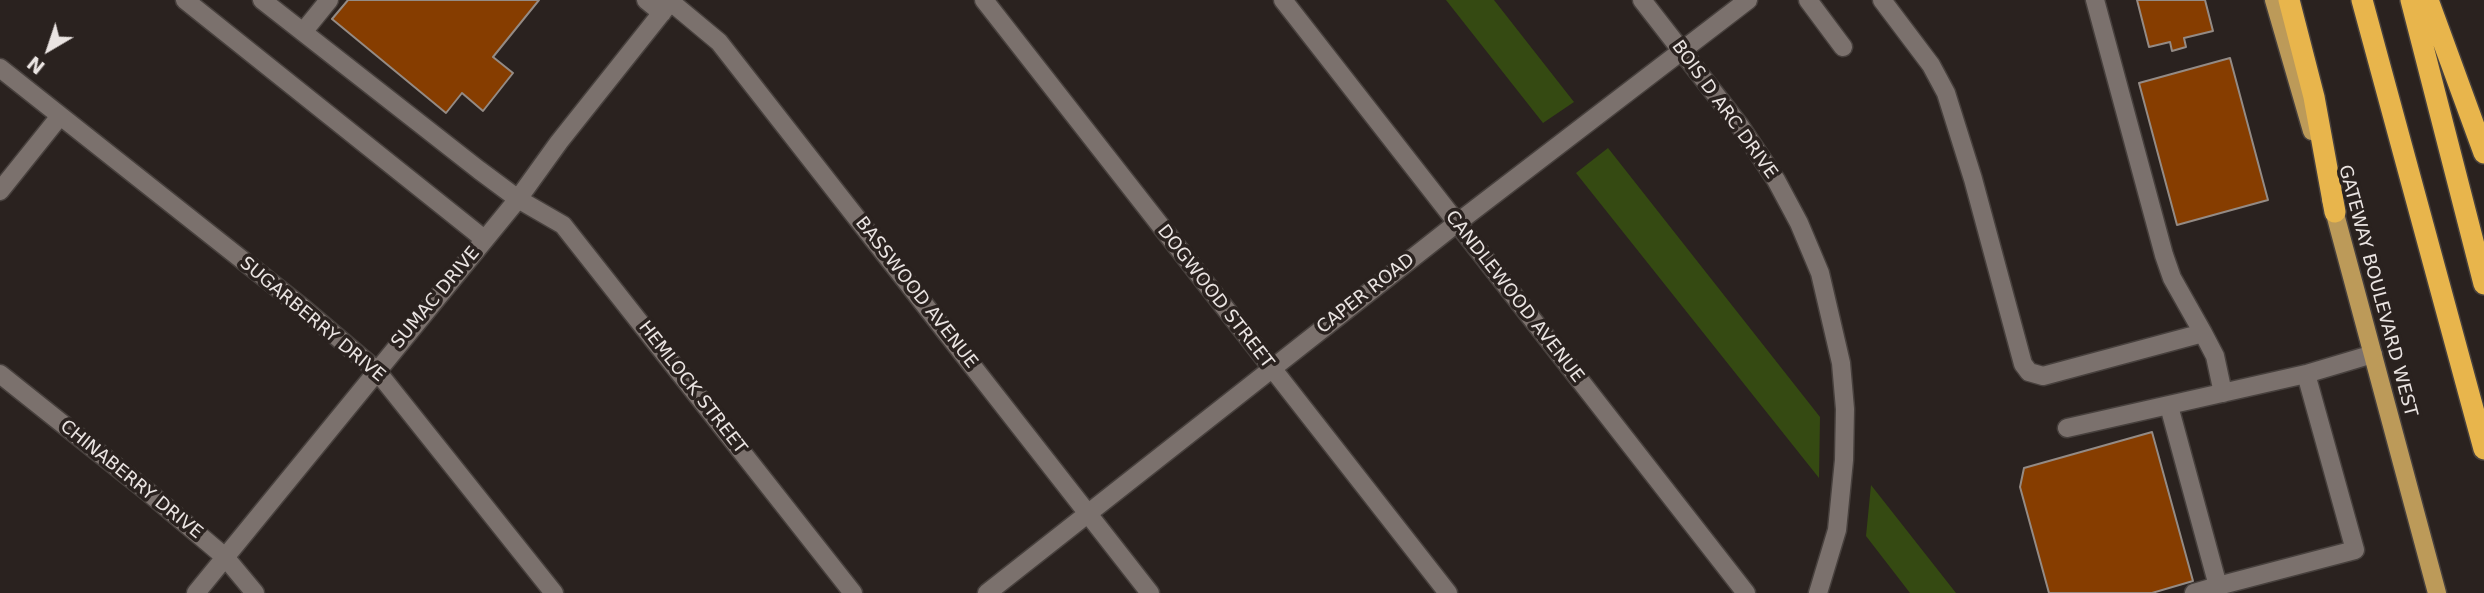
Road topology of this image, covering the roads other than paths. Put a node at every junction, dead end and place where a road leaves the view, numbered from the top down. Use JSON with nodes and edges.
{"nodes":[{"id":1,"x":185,"y":0,"type":"edge"},
{"id":2,"x":328,"y":0,"type":"edge"},
{"id":3,"x":646,"y":0,"type":"edge"},
{"id":4,"x":984,"y":0,"type":"edge"},
{"id":5,"x":1283,"y":0,"type":"edge"},
{"id":6,"x":1643,"y":0,"type":"edge"},
{"id":7,"x":1748,"y":0,"type":"edge"},
{"id":8,"x":1808,"y":0,"type":"edge"},
{"id":9,"x":1882,"y":0,"type":"edge"},
{"id":10,"x":2095,"y":0,"type":"edge"},
{"id":11,"x":2274,"y":0,"type":"edge"},
{"id":12,"x":2289,"y":0,"type":"edge"},
{"id":13,"x":2362,"y":0,"type":"edge"},
{"id":14,"x":2411,"y":0,"type":"edge"},
{"id":15,"x":2428,"y":0,"type":"edge"},
{"id":16,"x":268,"y":2,"type":"edge"},
{"id":17,"x":668,"y":5,"type":"edge"},
{"id":18,"x":303,"y":32,"type":"junction"},
{"id":19,"x":1843,"y":47,"type":"dead end"},
{"id":20,"x":1681,"y":50,"type":"junction"},
{"id":21,"x":0,"y":68,"type":"edge"},
{"id":22,"x":60,"y":116,"type":"junction"},
{"id":23,"x":2484,"y":153,"type":"edge"},
{"id":24,"x":0,"y":191,"type":"edge"},
{"id":25,"x":517,"y":199,"type":"junction"},
{"id":26,"x":2335,"y":212,"type":"junction"},
{"id":27,"x":1457,"y":223,"type":"junction"},
{"id":28,"x":484,"y":239,"type":"junction"},
{"id":29,"x":2484,"y":284,"type":"edge"},
{"id":30,"x":2203,"y":333,"type":"junction"},
{"id":31,"x":2373,"y":354,"type":"junction"},
{"id":32,"x":1271,"y":369,"type":"junction"},
{"id":33,"x":376,"y":370,"type":"junction"},
{"id":34,"x":0,"y":374,"type":"edge"},
{"id":35,"x":2306,"y":374,"type":"junction"},
{"id":36,"x":2223,"y":393,"type":"junction"},
{"id":37,"x":2169,"y":406,"type":"junction"},
{"id":38,"x":2067,"y":428,"type":"dead end"},
{"id":39,"x":2484,"y":449,"type":"edge"},
{"id":40,"x":1087,"y":513,"type":"junction"},
{"id":41,"x":225,"y":557,"type":"junction"},
{"id":42,"x":2218,"y":586,"type":"junction"},
{"id":43,"x":196,"y":593,"type":"edge"},
{"id":44,"x":255,"y":593,"type":"edge"},
{"id":45,"x":554,"y":593,"type":"edge"},
{"id":46,"x":853,"y":593,"type":"edge"},
{"id":47,"x":987,"y":593,"type":"edge"},
{"id":48,"x":1150,"y":593,"type":"edge"},
{"id":49,"x":1448,"y":593,"type":"edge"},
{"id":50,"x":1746,"y":593,"type":"edge"},
{"id":51,"x":1818,"y":593,"type":"edge"},
{"id":52,"x":2194,"y":593,"type":"edge"},
{"id":53,"x":2437,"y":593,"type":"edge"}],
"edges":[{"from":1,"to":28,"type":"street"},
{"from":2,"to":18,"type":"street"},
{"from":3,"to":17,"type":"street","name":"BASSWOOD AVENUE"},
{"from":4,"to":32,"type":"street","name":"DOGWOOD STREET"},
{"from":5,"to":27,"type":"street","name":"CANDLEWOOD AVENUE"},
{"from":6,"to":20,"type":"street","name":"BOIS D ARC DRIVE"},
{"from":7,"to":20,"type":"street","name":"CAPER ROAD"},
{"from":8,"to":19,"type":"street"},
{"from":9,"to":30,"type":"street"},
{"from":10,"to":30,"type":"street"},
{"from":11,"to":26,"type":"main road","name":"GATEWAY BOULEVARD WEST"},
{"from":12,"to":26,"type":"highway"},
{"from":13,"to":39,"type":"highway"},
{"from":14,"to":29,"type":"highway"},
{"from":15,"to":23,"type":"highway"},
{"from":16,"to":18,"type":"street","name":"HEMLOCK STREET"},
{"from":17,"to":25,"type":"street","name":"SUMAC DRIVE"},
{"from":17,"to":40,"type":"street","name":"BASSWOOD AVENUE"},
{"from":18,"to":25,"type":"street","name":"HEMLOCK STREET"},
{"from":20,"to":27,"type":"street","name":"CAPER ROAD"},
{"from":20,"to":51,"type":"street","name":"BOIS D ARC DRIVE"},
{"from":21,"to":22,"type":"street","name":"SUGARBERRY DRIVE"},
{"from":22,"to":24,"type":"street"},
{"from":22,"to":33,"type":"street","name":"SUGARBERRY DRIVE"},
{"from":25,"to":28,"type":"street","name":"SUMAC DRIVE"},
{"from":25,"to":46,"type":"street","name":"HEMLOCK STREET"},
{"from":26,"to":31,"type":"main road","name":"GATEWAY BOULEVARD WEST"},
{"from":27,"to":32,"type":"street","name":"CAPER ROAD"},
{"from":27,"to":50,"type":"street","name":"CANDLEWOOD AVENUE"},
{"from":28,"to":33,"type":"street","name":"SUMAC DRIVE"},
{"from":30,"to":36,"type":"street"},
{"from":31,"to":35,"type":"street"},
{"from":31,"to":53,"type":"main road","name":"GATEWAY BOULEVARD WEST"},
{"from":32,"to":40,"type":"street","name":"CAPER ROAD"},
{"from":32,"to":49,"type":"street","name":"DOGWOOD STREET"},
{"from":33,"to":41,"type":"street","name":"SUMAC DRIVE"},
{"from":33,"to":45,"type":"street","name":"SUGARBERRY DRIVE"},
{"from":34,"to":41,"type":"street","name":"CHINABERRY DRIVE"},
{"from":35,"to":36,"type":"street"},
{"from":35,"to":42,"type":"street"},
{"from":36,"to":37,"type":"street"},
{"from":37,"to":38,"type":"street"},
{"from":37,"to":42,"type":"street"},
{"from":40,"to":47,"type":"street","name":"CAPER ROAD"},
{"from":40,"to":48,"type":"street","name":"BASSWOOD AVENUE"},
{"from":41,"to":43,"type":"street","name":"SUMAC DRIVE"},
{"from":41,"to":44,"type":"street","name":"CHINABERRY DRIVE"},
{"from":42,"to":52,"type":"street"}]}
